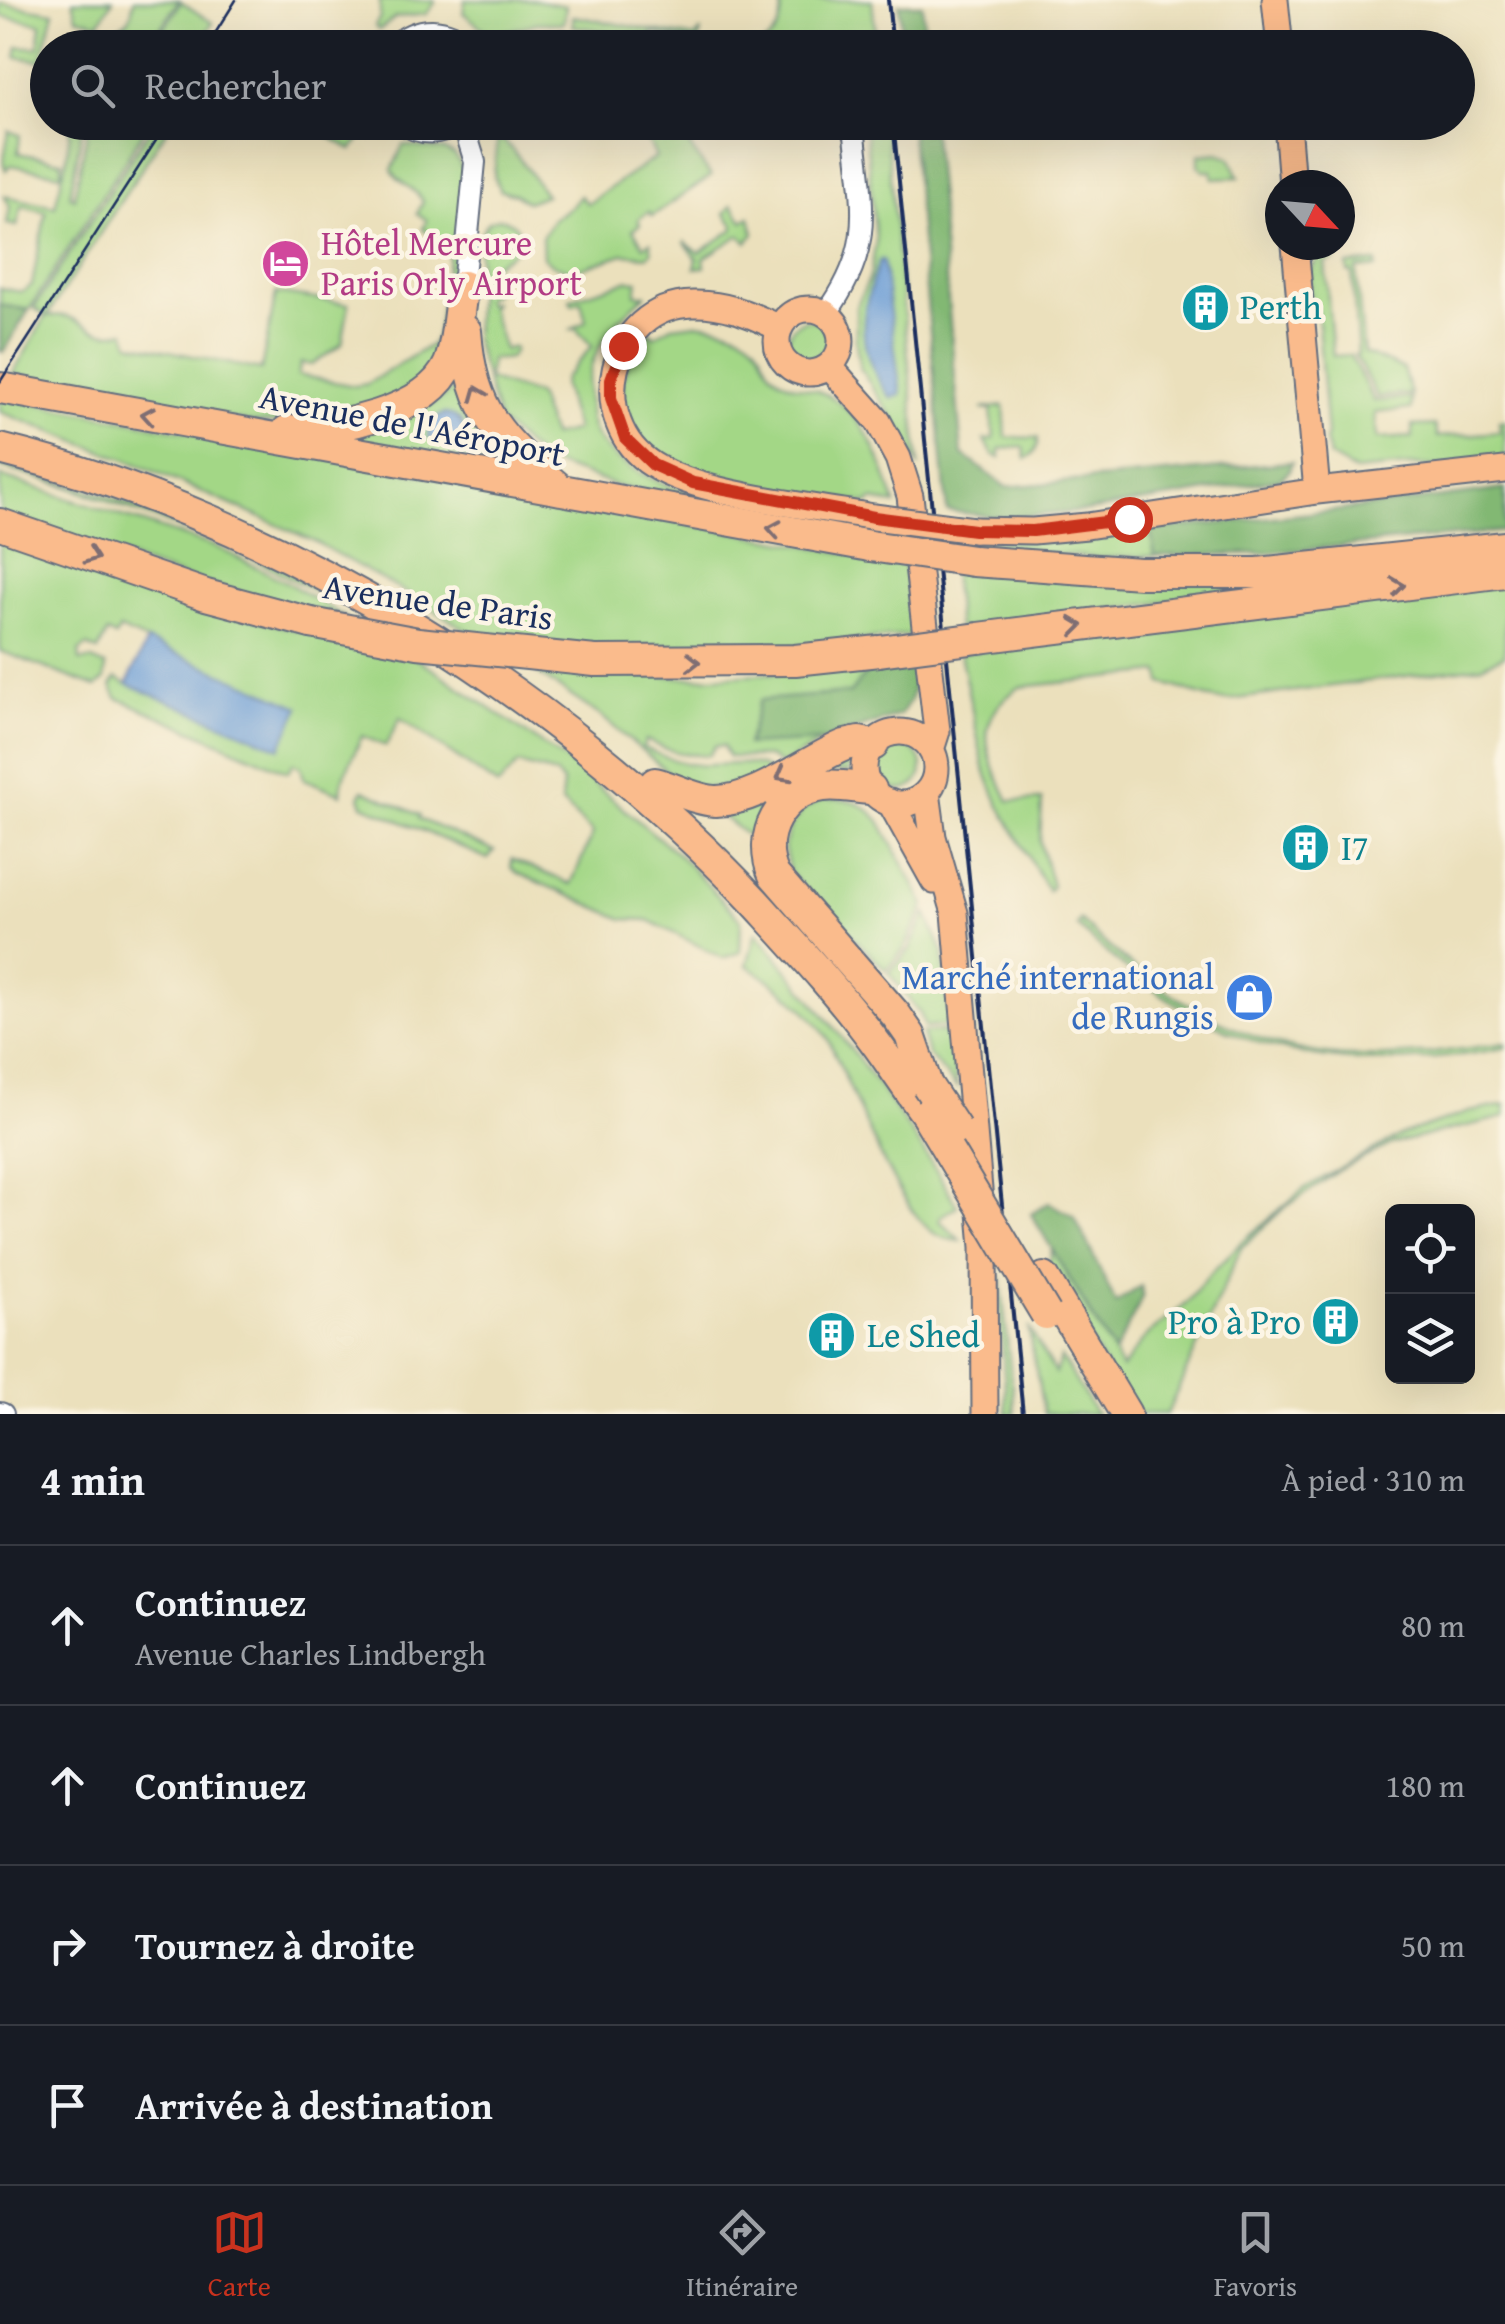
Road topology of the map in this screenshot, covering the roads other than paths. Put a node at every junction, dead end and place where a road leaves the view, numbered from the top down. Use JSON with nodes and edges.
{"nodes":[{"id":1,"x":1275,"y":0,"type":"edge"},
{"id":2,"x":1278,"y":30,"type":"edge"},
{"id":3,"x":469,"y":140,"type":"edge"},
{"id":4,"x":855,"y":140,"type":"edge"},
{"id":5,"x":1288,"y":140,"type":"edge"},
{"id":6,"x":1291,"y":170,"type":"edge"},
{"id":7,"x":1297,"y":260,"type":"edge"},
{"id":8,"x":463,"y":286,"type":"junction"},
{"id":9,"x":826,"y":314,"type":"junction"},
{"id":10,"x":780,"y":328,"type":"junction"},
{"id":11,"x":829,"y":366,"type":"junction"},
{"id":12,"x":0,"y":388,"type":"edge"},
{"id":13,"x":0,"y":430,"type":"edge"},
{"id":14,"x":244,"y":432,"type":"junction"},
{"id":15,"x":0,"y":449,"type":"edge"},
{"id":16,"x":1505,"y":470,"type":"edge"},
{"id":17,"x":1317,"y":491,"type":"junction"},
{"id":18,"x":563,"y":492,"type":"junction"},
{"id":19,"x":0,"y":524,"type":"edge"},
{"id":20,"x":872,"y":532,"type":"junction"},
{"id":21,"x":1505,"y":547,"type":"edge"},
{"id":22,"x":1505,"y":572,"type":"edge"},
{"id":23,"x":930,"y":668,"type":"junction"},
{"id":24,"x":887,"y":738,"type":"junction"},
{"id":25,"x":931,"y":750,"type":"junction"},
{"id":26,"x":655,"y":784,"type":"junction"},
{"id":27,"x":927,"y":792,"type":"junction"},
{"id":28,"x":880,"y":796,"type":"junction"},
{"id":29,"x":956,"y":945,"type":"junction"},
{"id":30,"x":926,"y":1099,"type":"junction"},
{"id":31,"x":985,"y":1272,"type":"junction"},
{"id":32,"x":985,"y":1414,"type":"edge"},
{"id":33,"x":1000,"y":1414,"type":"edge"},
{"id":34,"x":1105,"y":1414,"type":"edge"},
{"id":35,"x":1126,"y":1414,"type":"edge"}],
"edges":[{"from":1,"to":2,"type":"main road"},
{"from":3,"to":8,"type":"street"},
{"from":4,"to":9,"type":"street"},
{"from":5,"to":6,"type":"main road"},
{"from":7,"to":17,"type":"main road"},
{"from":8,"to":14,"type":"highway"},
{"from":18,"to":8,"type":"highway","one_way":true},
{"from":9,"to":10,"type":"main road"},
{"from":9,"to":11,"type":"main road"},
{"from":10,"to":11,"type":"main road"},
{"from":10,"to":20,"type":"main road"},
{"from":11,"to":23,"type":"main road"},
{"from":14,"to":12,"type":"highway","name":"Avenue de l'Aéroport","one_way":true},
{"from":13,"to":26,"type":"highway"},
{"from":14,"to":18,"type":"highway","name":"Avenue de l'Aéroport"},
{"from":15,"to":30,"type":"highway"},
{"from":16,"to":17,"type":"main road"},
{"from":17,"to":20,"type":"main road","bridge":true},
{"from":20,"to":18,"type":"highway","name":"Avenue de l'Aéroport","one_way":true},
{"from":19,"to":22,"type":"highway","name":"Avenue de Paris","one_way":true,"bridge":true},
{"from":20,"to":21,"type":"highway","name":"Avenue de l'Aéroport","bridge":true},
{"from":23,"to":24,"type":"main road"},
{"from":23,"to":25,"type":"main road"},
{"from":24,"to":25,"type":"main road"},
{"from":24,"to":26,"type":"highway","one_way":true},
{"from":24,"to":28,"type":"main road"},
{"from":25,"to":27,"type":"main road"},
{"from":26,"to":30,"type":"highway"},
{"from":27,"to":28,"type":"main road"},
{"from":27,"to":29,"type":"main road"},
{"from":28,"to":29,"type":"main road"},
{"from":28,"to":30,"type":"highway"},
{"from":29,"to":31,"type":"main road"},
{"from":30,"to":34,"type":"highway","bridge":true},
{"from":30,"to":35,"type":"highway","bridge":true},
{"from":31,"to":32,"type":"main road"},
{"from":31,"to":33,"type":"main road"}]}
